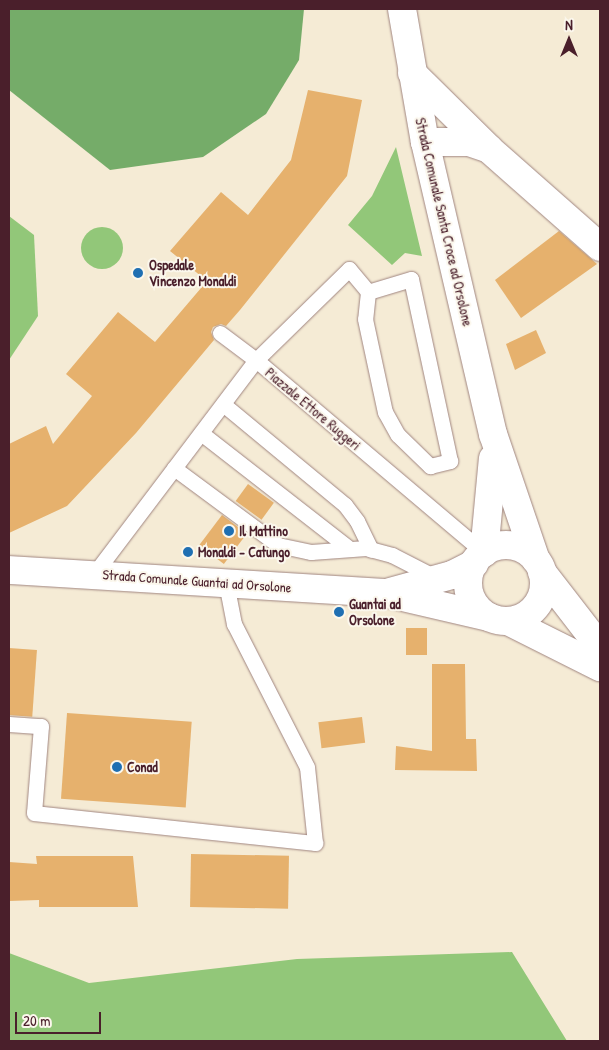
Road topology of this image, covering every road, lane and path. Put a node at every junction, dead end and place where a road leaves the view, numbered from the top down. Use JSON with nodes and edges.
{"nodes":[{"id":1,"x":402,"y":9,"type":"edge"},
{"id":2,"x":412,"y":73,"type":"junction"},
{"id":3,"x":425,"y":142,"type":"junction"},
{"id":4,"x":489,"y":149,"type":"junction"},
{"id":5,"x":600,"y":247,"type":"edge"},
{"id":6,"x":368,"y":292,"type":"junction"},
{"id":7,"x":220,"y":333,"type":"dead end"},
{"id":8,"x":256,"y":360,"type":"junction"},
{"id":9,"x":223,"y":404,"type":"junction"},
{"id":10,"x":200,"y":433,"type":"junction"},
{"id":11,"x":493,"y":434,"type":"junction"},
{"id":12,"x":174,"y":468,"type":"junction"},
{"id":13,"x":350,"y":549,"type":"junction"},
{"id":14,"x":371,"y":550,"type":"junction"},
{"id":15,"x":479,"y":558,"type":"junction"},
{"id":16,"x":539,"y":566,"type":"junction"},
{"id":17,"x":9,"y":570,"type":"edge"},
{"id":18,"x":94,"y":574,"type":"junction"},
{"id":19,"x":439,"y":579,"type":"junction"},
{"id":20,"x":226,"y":582,"type":"junction"},
{"id":21,"x":386,"y":592,"type":"junction"},
{"id":22,"x":498,"y":619,"type":"junction"},
{"id":23,"x":600,"y":647,"type":"edge"},
{"id":24,"x":600,"y":667,"type":"edge"},
{"id":25,"x":9,"y":724,"type":"edge"}],
"edges":[{"from":1,"to":2,"type":"street","name":"Strada Comunale Santa Croce ad Orsolone"},
{"from":2,"to":3,"type":"street","name":"Strada Comunale Santa Croce ad Orsolone"},
{"from":2,"to":4,"type":"street"},
{"from":3,"to":4,"type":"street"},
{"from":3,"to":11,"type":"street","name":"Strada Comunale Santa Croce ad Orsolone"},
{"from":4,"to":5,"type":"street"},
{"from":6,"to":6,"type":"lane"},
{"from":6,"to":8,"type":"lane"},
{"from":7,"to":8,"type":"lane"},
{"from":8,"to":9,"type":"lane","name":"Piazzale Ettore Ruggeri"},
{"from":8,"to":15,"type":"lane","name":"Piazzale Ettore Ruggeri"},
{"from":9,"to":10,"type":"lane","name":"Piazzale Ettore Ruggeri"},
{"from":9,"to":14,"type":"lane"},
{"from":10,"to":12,"type":"lane","name":"Piazzale Ettore Ruggeri"},
{"from":10,"to":13,"type":"lane"},
{"from":11,"to":15,"type":"street","name":"Strada Comunale Santa Croce ad Orsolone"},
{"from":11,"to":16,"type":"street","name":"Strada Comunale Santa Croce ad Orsolone"},
{"from":12,"to":13,"type":"lane"},
{"from":12,"to":18,"type":"lane","name":"Piazzale Ettore Ruggeri"},
{"from":13,"to":14,"type":"lane"},
{"from":14,"to":19,"type":"lane"},
{"from":15,"to":16,"type":"street"},
{"from":15,"to":19,"type":"street","name":"Strada Comunale Guantai ad Orsolone"},
{"from":15,"to":22,"type":"street"},
{"from":16,"to":22,"type":"street"},
{"from":16,"to":23,"type":"street"},
{"from":17,"to":18,"type":"street","name":"Strada Comunale Guantai ad Orsolone"},
{"from":18,"to":20,"type":"street","name":"Strada Comunale Guantai ad Orsolone"},
{"from":19,"to":21,"type":"street","name":"Strada Comunale Guantai ad Orsolone"},
{"from":20,"to":21,"type":"street","name":"Strada Comunale Guantai ad Orsolone"},
{"from":20,"to":25,"type":"lane"},
{"from":21,"to":22,"type":"street","name":"Strada Comunale Guantai ad Orsolone"},
{"from":22,"to":24,"type":"street"}]}
